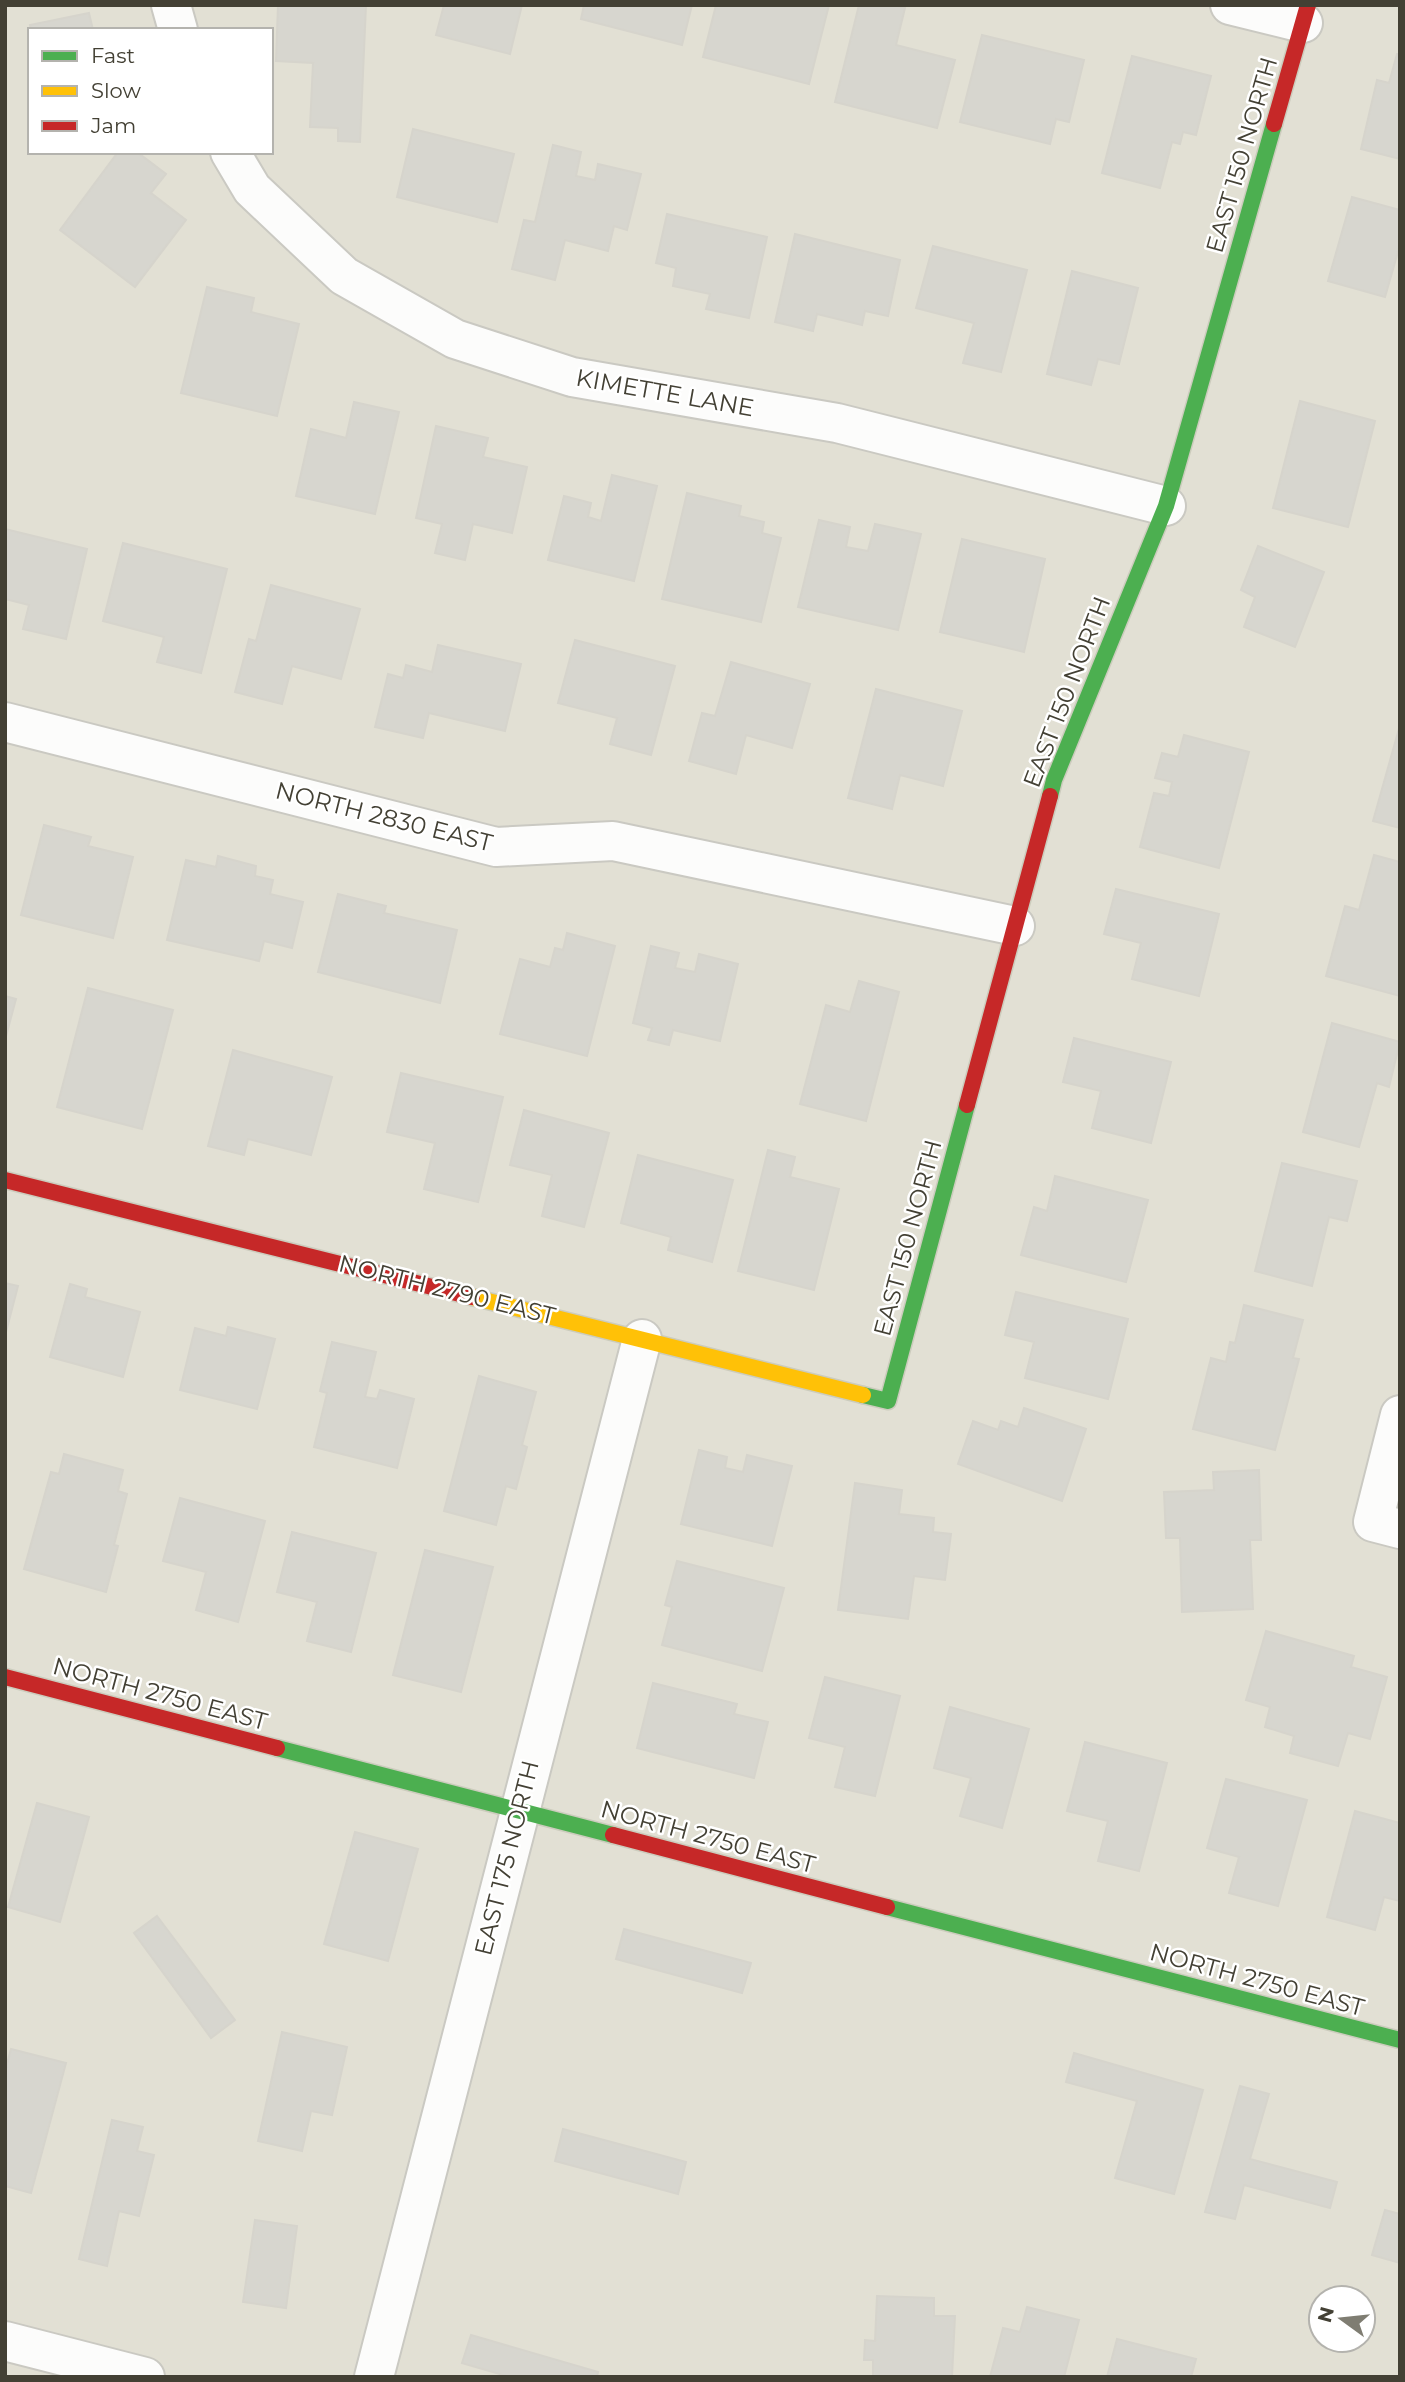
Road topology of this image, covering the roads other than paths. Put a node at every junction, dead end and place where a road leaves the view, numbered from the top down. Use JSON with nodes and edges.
{"nodes":[{"id":1,"x":171,"y":5,"type":"edge"},
{"id":2,"x":1230,"y":5,"type":"edge"},
{"id":3,"x":1306,"y":14,"type":"edge"},
{"id":4,"x":177,"y":28,"type":"edge"},
{"id":5,"x":231,"y":154,"type":"edge"},
{"id":6,"x":1166,"y":506,"type":"junction"},
{"id":7,"x":5,"y":722,"type":"edge"},
{"id":8,"x":1015,"y":926,"type":"junction"},
{"id":9,"x":5,"y":1180,"type":"edge"},
{"id":10,"x":642,"y":1339,"type":"junction"},
{"id":11,"x":888,"y":1401,"type":"joint"},
{"id":12,"x":1400,"y":1415,"type":"edge"},
{"id":13,"x":1386,"y":1526,"type":"edge"},
{"id":14,"x":5,"y":1677,"type":"edge"},
{"id":15,"x":519,"y":1811,"type":"junction"},
{"id":16,"x":1400,"y":2040,"type":"edge"},
{"id":17,"x":5,"y":2341,"type":"edge"},
{"id":18,"x":145,"y":2377,"type":"edge"},
{"id":19,"x":374,"y":2377,"type":"edge"}],
"edges":[{"from":1,"to":4,"type":"street"},
{"from":2,"to":3,"type":"street"},
{"from":3,"to":6,"type":"street","name":"EAST 150 NORTH"},
{"from":5,"to":6,"type":"street","name":"KIMETTE LANE"},
{"from":6,"to":8,"type":"street","name":"EAST 150 NORTH"},
{"from":7,"to":8,"type":"street","name":"NORTH 2830 EAST"},
{"from":8,"to":11,"type":"street","name":"EAST 150 NORTH"},
{"from":9,"to":10,"type":"street","name":"NORTH 2790 EAST"},
{"from":10,"to":11,"type":"street","name":"NORTH 2790 EAST"},
{"from":10,"to":15,"type":"street","name":"EAST 175 NORTH"},
{"from":12,"to":13,"type":"street"},
{"from":14,"to":15,"type":"street","name":"NORTH 2750 EAST"},
{"from":15,"to":16,"type":"street","name":"NORTH 2750 EAST"},
{"from":15,"to":19,"type":"street","name":"EAST 175 NORTH"},
{"from":17,"to":18,"type":"street"}]}
